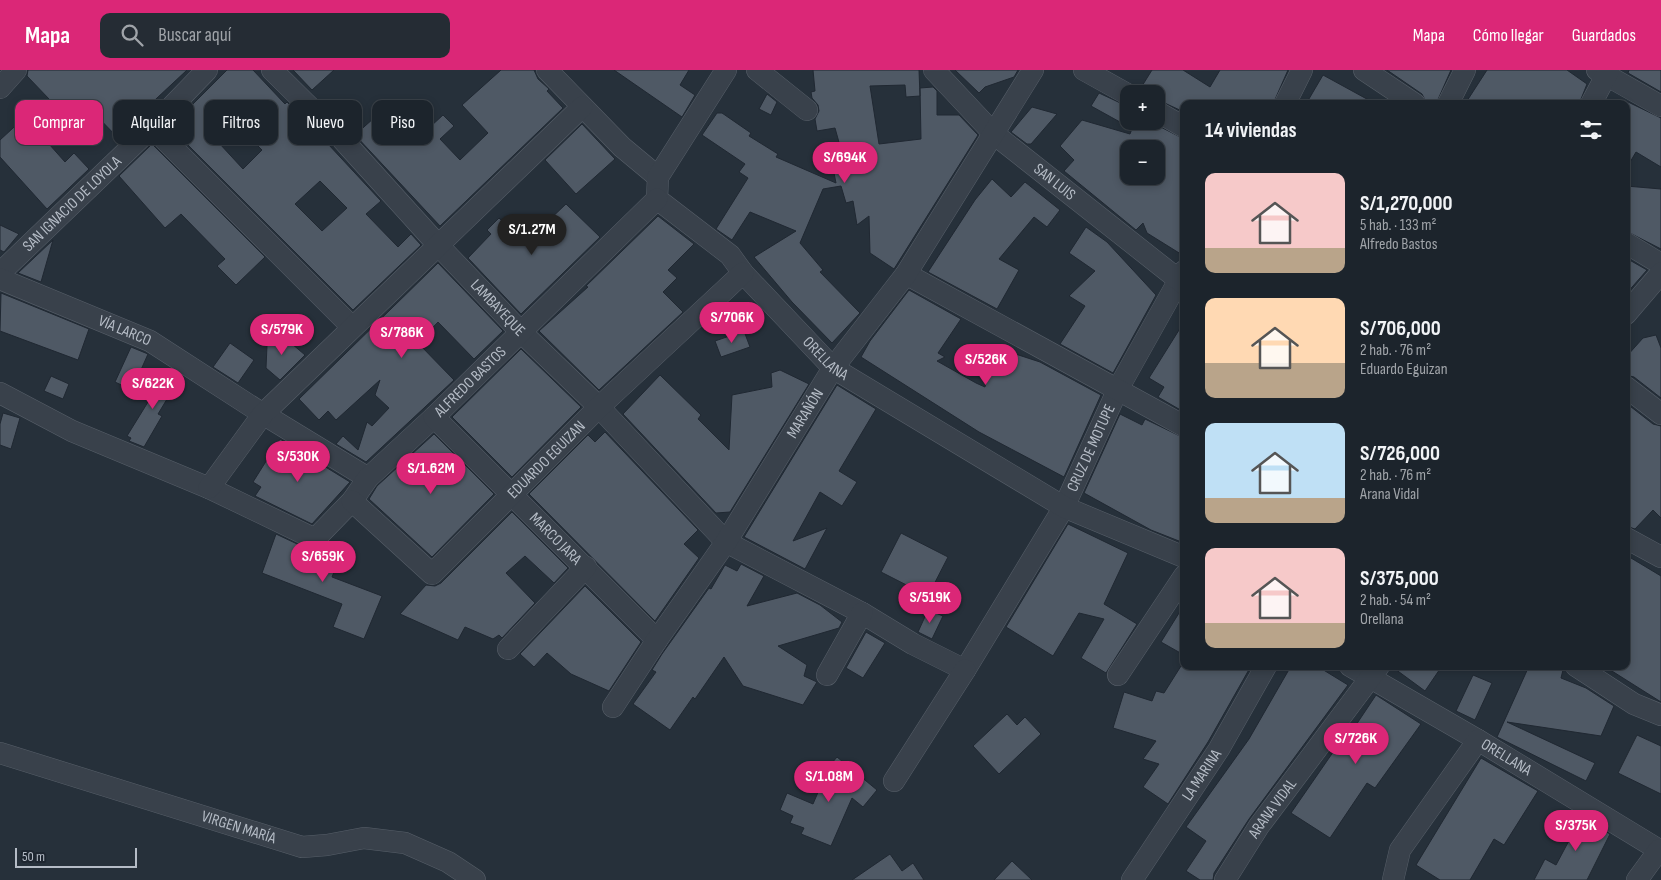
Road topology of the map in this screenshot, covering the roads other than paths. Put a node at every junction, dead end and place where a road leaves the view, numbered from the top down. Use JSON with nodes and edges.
{"nodes":[{"id":1,"x":16,"y":70,"type":"edge"},
{"id":2,"x":207,"y":70,"type":"edge"},
{"id":3,"x":272,"y":70,"type":"edge"},
{"id":4,"x":547,"y":70,"type":"edge"},
{"id":5,"x":726,"y":70,"type":"edge"},
{"id":6,"x":757,"y":70,"type":"edge"},
{"id":7,"x":934,"y":70,"type":"edge"},
{"id":8,"x":1033,"y":70,"type":"edge"},
{"id":9,"x":1084,"y":70,"type":"edge"},
{"id":10,"x":1302,"y":70,"type":"edge"},
{"id":11,"x":1364,"y":70,"type":"edge"},
{"id":12,"x":1465,"y":70,"type":"edge"},
{"id":13,"x":1604,"y":72,"type":"edge"},
{"id":14,"x":0,"y":88,"type":"edge"},
{"id":15,"x":1120,"y":90,"type":"edge"},
{"id":16,"x":178,"y":100,"type":"edge"},
{"id":17,"x":1287,"y":100,"type":"edge"},
{"id":18,"x":1409,"y":100,"type":"edge"},
{"id":19,"x":1450,"y":100,"type":"edge"},
{"id":20,"x":1593,"y":100,"type":"edge"},
{"id":21,"x":1661,"y":106,"type":"edge"},
{"id":22,"x":582,"y":107,"type":"junction"},
{"id":23,"x":807,"y":110,"type":"dead end"},
{"id":24,"x":1165,"y":116,"type":"edge"},
{"id":25,"x":1180,"y":125,"type":"edge"},
{"id":26,"x":994,"y":134,"type":"junction"},
{"id":27,"x":133,"y":145,"type":"edge"},
{"id":28,"x":170,"y":145,"type":"edge"},
{"id":29,"x":658,"y":178,"type":"junction"},
{"id":30,"x":657,"y":199,"type":"junction"},
{"id":31,"x":438,"y":245,"type":"junction"},
{"id":32,"x":1630,"y":245,"type":"edge"},
{"id":33,"x":1661,"y":264,"type":"edge"},
{"id":34,"x":0,"y":273,"type":"edge"},
{"id":35,"x":1661,"y":273,"type":"edge"},
{"id":36,"x":743,"y":274,"type":"junction"},
{"id":37,"x":906,"y":274,"type":"junction"},
{"id":38,"x":1180,"y":276,"type":"edge"},
{"id":39,"x":0,"y":279,"type":"edge"},
{"id":40,"x":1180,"y":281,"type":"edge"},
{"id":41,"x":1630,"y":309,"type":"edge"},
{"id":42,"x":352,"y":327,"type":"junction"},
{"id":43,"x":520,"y":331,"type":"junction"},
{"id":44,"x":833,"y":368,"type":"junction"},
{"id":45,"x":1118,"y":389,"type":"junction"},
{"id":46,"x":1630,"y":390,"type":"edge"},
{"id":47,"x":0,"y":393,"type":"edge"},
{"id":48,"x":599,"y":407,"type":"junction"},
{"id":49,"x":263,"y":414,"type":"junction"},
{"id":50,"x":1661,"y":414,"type":"edge"},
{"id":51,"x":434,"y":417,"type":"junction"},
{"id":52,"x":1180,"y":424,"type":"edge"},
{"id":53,"x":368,"y":478,"type":"junction"},
{"id":54,"x":209,"y":488,"type":"junction"},
{"id":55,"x":511,"y":494,"type":"junction"},
{"id":56,"x":352,"y":500,"type":"junction"},
{"id":57,"x":1064,"y":507,"type":"junction"},
{"id":58,"x":1630,"y":540,"type":"edge"},
{"id":59,"x":726,"y":542,"type":"junction"},
{"id":60,"x":1180,"y":555,"type":"edge"},
{"id":61,"x":1661,"y":557,"type":"edge"},
{"id":62,"x":586,"y":567,"type":"junction"},
{"id":63,"x":1180,"y":582,"type":"edge"},
{"id":64,"x":862,"y":613,"type":"junction"},
{"id":65,"x":657,"y":640,"type":"junction"},
{"id":66,"x":508,"y":649,"type":"dead end"},
{"id":67,"x":965,"y":670,"type":"junction"},
{"id":68,"x":1264,"y":670,"type":"edge"},
{"id":69,"x":1582,"y":670,"type":"edge"},
{"id":70,"x":1374,"y":673,"type":"edge"},
{"id":71,"x":827,"y":675,"type":"dead end"},
{"id":72,"x":1118,"y":675,"type":"dead end"},
{"id":73,"x":613,"y":707,"type":"dead end"},
{"id":74,"x":1661,"y":715,"type":"edge"},
{"id":75,"x":1478,"y":740,"type":"junction"},
{"id":76,"x":0,"y":753,"type":"edge"},
{"id":77,"x":894,"y":781,"type":"dead end"},
{"id":78,"x":1660,"y":850,"type":"edge"},
{"id":79,"x":475,"y":880,"type":"edge"},
{"id":80,"x":1132,"y":880,"type":"edge"},
{"id":81,"x":1225,"y":880,"type":"edge"},
{"id":82,"x":1394,"y":880,"type":"edge"},
{"id":83,"x":1637,"y":880,"type":"edge"}],
"edges":[{"from":1,"to":14,"type":"street"},
{"from":2,"to":16,"type":"street","name":"SAN IGNACIO DE LOYOLA"},
{"from":3,"to":31,"type":"street","name":"LAMBAYEQUE"},
{"from":4,"to":22,"type":"street"},
{"from":5,"to":29,"type":"street"},
{"from":6,"to":23,"type":"street"},
{"from":7,"to":26,"type":"street","name":"SAN LUIS"},
{"from":8,"to":26,"type":"street","name":"MARAÑÓN"},
{"from":9,"to":15,"type":"street"},
{"from":10,"to":17,"type":"street"},
{"from":11,"to":18,"type":"street"},
{"from":12,"to":19,"type":"street"},
{"from":13,"to":20,"type":"street"},
{"from":13,"to":21,"type":"street"},
{"from":22,"to":29,"type":"street"},
{"from":22,"to":31,"type":"street"},
{"from":24,"to":25,"type":"street"},
{"from":26,"to":37,"type":"street","name":"MARAÑÓN"},
{"from":26,"to":38,"type":"street","name":"SAN LUIS"},
{"from":27,"to":34,"type":"street","name":"SAN IGNACIO DE LOYOLA"},
{"from":28,"to":42,"type":"street"},
{"from":29,"to":30,"type":"street"},
{"from":30,"to":36,"type":"street","name":"ORELLANA"},
{"from":30,"to":43,"type":"street","name":"ALFREDO BASTOS"},
{"from":31,"to":42,"type":"street"},
{"from":31,"to":43,"type":"street","name":"LAMBAYEQUE"},
{"from":32,"to":33,"type":"street"},
{"from":35,"to":41,"type":"street"},
{"from":36,"to":44,"type":"street","name":"ORELLANA"},
{"from":36,"to":48,"type":"street","name":"EDUARDO EGUIZAN"},
{"from":37,"to":44,"type":"street","name":"MARAÑÓN"},
{"from":37,"to":45,"type":"street"},
{"from":39,"to":49,"type":"street","name":"VÍA LARCO"},
{"from":40,"to":45,"type":"street","name":"CRUZ DE MOTUPE"},
{"from":42,"to":49,"type":"street"},
{"from":43,"to":48,"type":"street","name":"LAMBAYEQUE"},
{"from":43,"to":51,"type":"street","name":"ALFREDO BASTOS"},
{"from":44,"to":57,"type":"street","name":"ORELLANA"},
{"from":44,"to":59,"type":"street","name":"MARAÑÓN"},
{"from":45,"to":52,"type":"street"},
{"from":45,"to":57,"type":"street","name":"CRUZ DE MOTUPE"},
{"from":46,"to":50,"type":"street"},
{"from":47,"to":54,"type":"street"},
{"from":48,"to":55,"type":"street","name":"EDUARDO EGUIZAN"},
{"from":48,"to":59,"type":"street","name":"LAMBAYEQUE"},
{"from":49,"to":53,"type":"street","name":"VÍA LARCO"},
{"from":49,"to":54,"type":"street"},
{"from":51,"to":53,"type":"street","name":"ALFREDO BASTOS"},
{"from":51,"to":55,"type":"street","name":"MARCO JARA"},
{"from":53,"to":56,"type":"street","name":"ALFREDO BASTOS"},
{"from":54,"to":56,"type":"street","name":"ALFREDO BASTOS"},
{"from":55,"to":56,"type":"street","name":"EDUARDO EGUIZAN"},
{"from":55,"to":62,"type":"street","name":"MARCO JARA"},
{"from":57,"to":60,"type":"street","name":"ORELLANA"},
{"from":57,"to":67,"type":"street","name":"CRUZ DE MOTUPE"},
{"from":58,"to":61,"type":"street"},
{"from":59,"to":64,"type":"street","name":"LAMBAYEQUE"},
{"from":59,"to":65,"type":"street","name":"MARAÑÓN"},
{"from":62,"to":65,"type":"street","name":"MARCO JARA"},
{"from":62,"to":66,"type":"street"},
{"from":63,"to":72,"type":"street"},
{"from":64,"to":67,"type":"street","name":"LAMBAYEQUE"},
{"from":64,"to":71,"type":"street"},
{"from":65,"to":73,"type":"street","name":"MARAÑÓN"},
{"from":67,"to":77,"type":"street","name":"CRUZ DE MOTUPE"},
{"from":68,"to":80,"type":"street","name":"LA MARINA"},
{"from":69,"to":74,"type":"street"},
{"from":70,"to":75,"type":"street","name":"ORELLANA"},
{"from":70,"to":81,"type":"street","name":"ARANA VIDAL"},
{"from":75,"to":78,"type":"street","name":"ORELLANA"},
{"from":75,"to":82,"type":"street"},
{"from":76,"to":79,"type":"street","name":"VIRGEN MARÍA"},
{"from":78,"to":83,"type":"street"}]}
